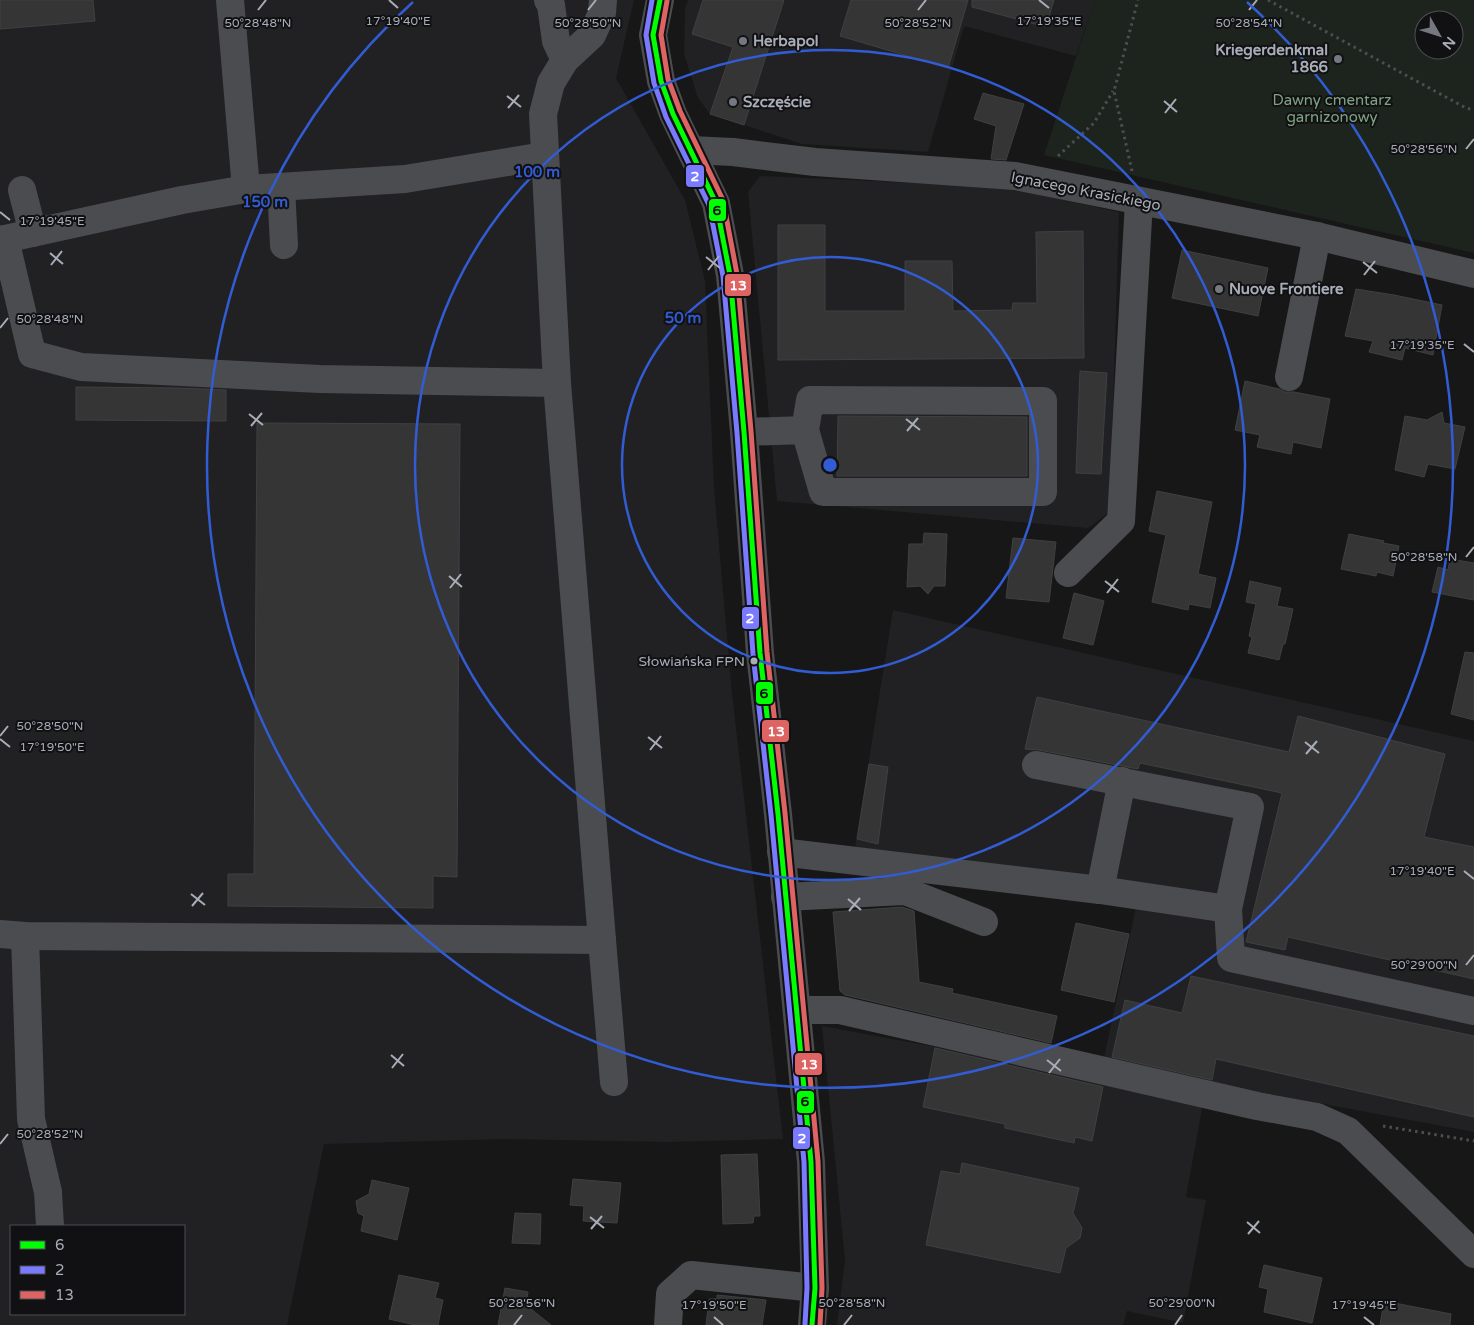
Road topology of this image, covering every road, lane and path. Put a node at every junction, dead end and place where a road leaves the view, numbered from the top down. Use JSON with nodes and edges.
{"nodes":[{"id":1,"x":230,"y":0,"type":"edge"},
{"id":2,"x":548,"y":0,"type":"edge"},
{"id":3,"x":603,"y":0,"type":"edge"},
{"id":4,"x":660,"y":0,"type":"edge"},
{"id":5,"x":1138,"y":0,"type":"edge"},
{"id":6,"x":1268,"y":0,"type":"edge"},
{"id":7,"x":565,"y":60,"type":"junction"},
{"id":8,"x":1114,"y":91,"type":"junction"},
{"id":9,"x":1474,"y":110,"type":"edge"},
{"id":10,"x":691,"y":150,"type":"junction"},
{"id":11,"x":544,"y":156,"type":"junction"},
{"id":12,"x":1033,"y":179,"type":"junction"},
{"id":13,"x":281,"y":187,"type":"junction"},
{"id":14,"x":246,"y":189,"type":"junction"},
{"id":15,"x":22,"y":190,"type":"dead end"},
{"id":16,"x":1139,"y":201,"type":"junction"},
{"id":17,"x":32,"y":233,"type":"junction"},
{"id":18,"x":1318,"y":236,"type":"junction"},
{"id":19,"x":3,"y":239,"type":"edge"},
{"id":20,"x":284,"y":245,"type":"dead end"},
{"id":21,"x":1474,"y":274,"type":"edge"},
{"id":22,"x":1289,"y":378,"type":"dead end"},
{"id":23,"x":557,"y":383,"type":"junction"},
{"id":24,"x":805,"y":430,"type":"junction"},
{"id":25,"x":744,"y":432,"type":"junction"},
{"id":26,"x":1068,"y":573,"type":"dead end"},
{"id":27,"x":1036,"y":764,"type":"dead end"},
{"id":28,"x":1122,"y":782,"type":"junction"},
{"id":29,"x":781,"y":852,"type":"junction"},
{"id":30,"x":1100,"y":890,"type":"junction"},
{"id":31,"x":785,"y":897,"type":"junction"},
{"id":32,"x":1228,"y":909,"type":"junction"},
{"id":33,"x":984,"y":922,"type":"dead end"},
{"id":34,"x":12,"y":935,"type":"edge"},
{"id":35,"x":602,"y":940,"type":"junction"},
{"id":36,"x":796,"y":1010,"type":"junction"},
{"id":37,"x":1474,"y":1011,"type":"edge"},
{"id":38,"x":614,"y":1082,"type":"dead end"},
{"id":39,"x":1348,"y":1131,"type":"junction"},
{"id":40,"x":1474,"y":1141,"type":"edge"},
{"id":41,"x":50,"y":1225,"type":"edge"},
{"id":42,"x":1474,"y":1254,"type":"edge"},
{"id":43,"x":815,"y":1288,"type":"junction"},
{"id":44,"x":668,"y":1325,"type":"edge"},
{"id":45,"x":812,"y":1325,"type":"edge"}],
"edges":[{"from":1,"to":14,"type":"street"},
{"from":2,"to":7,"type":"street"},
{"from":3,"to":7,"type":"street"},
{"from":4,"to":10,"type":"street"},
{"from":5,"to":8,"type":"path"},
{"from":6,"to":9,"type":"path"},
{"from":7,"to":11,"type":"street"},
{"from":8,"to":12,"type":"path"},
{"from":8,"to":16,"type":"path"},
{"from":10,"to":12,"type":"street","name":"Ignacego Krasickiego"},
{"from":10,"to":25,"type":"street"},
{"from":11,"to":13,"type":"street"},
{"from":11,"to":23,"type":"street"},
{"from":12,"to":16,"type":"street","name":"Ignacego Krasickiego"},
{"from":13,"to":14,"type":"street"},
{"from":13,"to":20,"type":"street"},
{"from":14,"to":17,"type":"street"},
{"from":15,"to":17,"type":"street"},
{"from":16,"to":18,"type":"street","name":"Ignacego Krasickiego"},
{"from":16,"to":26,"type":"street"},
{"from":17,"to":19,"type":"street"},
{"from":18,"to":21,"type":"street","name":"Ignacego Krasickiego"},
{"from":18,"to":22,"type":"street"},
{"from":19,"to":23,"type":"street"},
{"from":23,"to":35,"type":"street"},
{"from":24,"to":24,"type":"street"},
{"from":24,"to":25,"type":"street"},
{"from":25,"to":29,"type":"street"},
{"from":27,"to":28,"type":"street"},
{"from":28,"to":30,"type":"street"},
{"from":28,"to":32,"type":"street"},
{"from":29,"to":30,"type":"street"},
{"from":29,"to":31,"type":"street"},
{"from":30,"to":32,"type":"street"},
{"from":31,"to":33,"type":"street"},
{"from":31,"to":36,"type":"street"},
{"from":32,"to":37,"type":"street"},
{"from":34,"to":35,"type":"street"},
{"from":34,"to":41,"type":"street"},
{"from":35,"to":38,"type":"street"},
{"from":36,"to":39,"type":"street"},
{"from":36,"to":43,"type":"street"},
{"from":39,"to":40,"type":"path"},
{"from":39,"to":42,"type":"street"},
{"from":43,"to":44,"type":"street"},
{"from":43,"to":45,"type":"street"}]}
